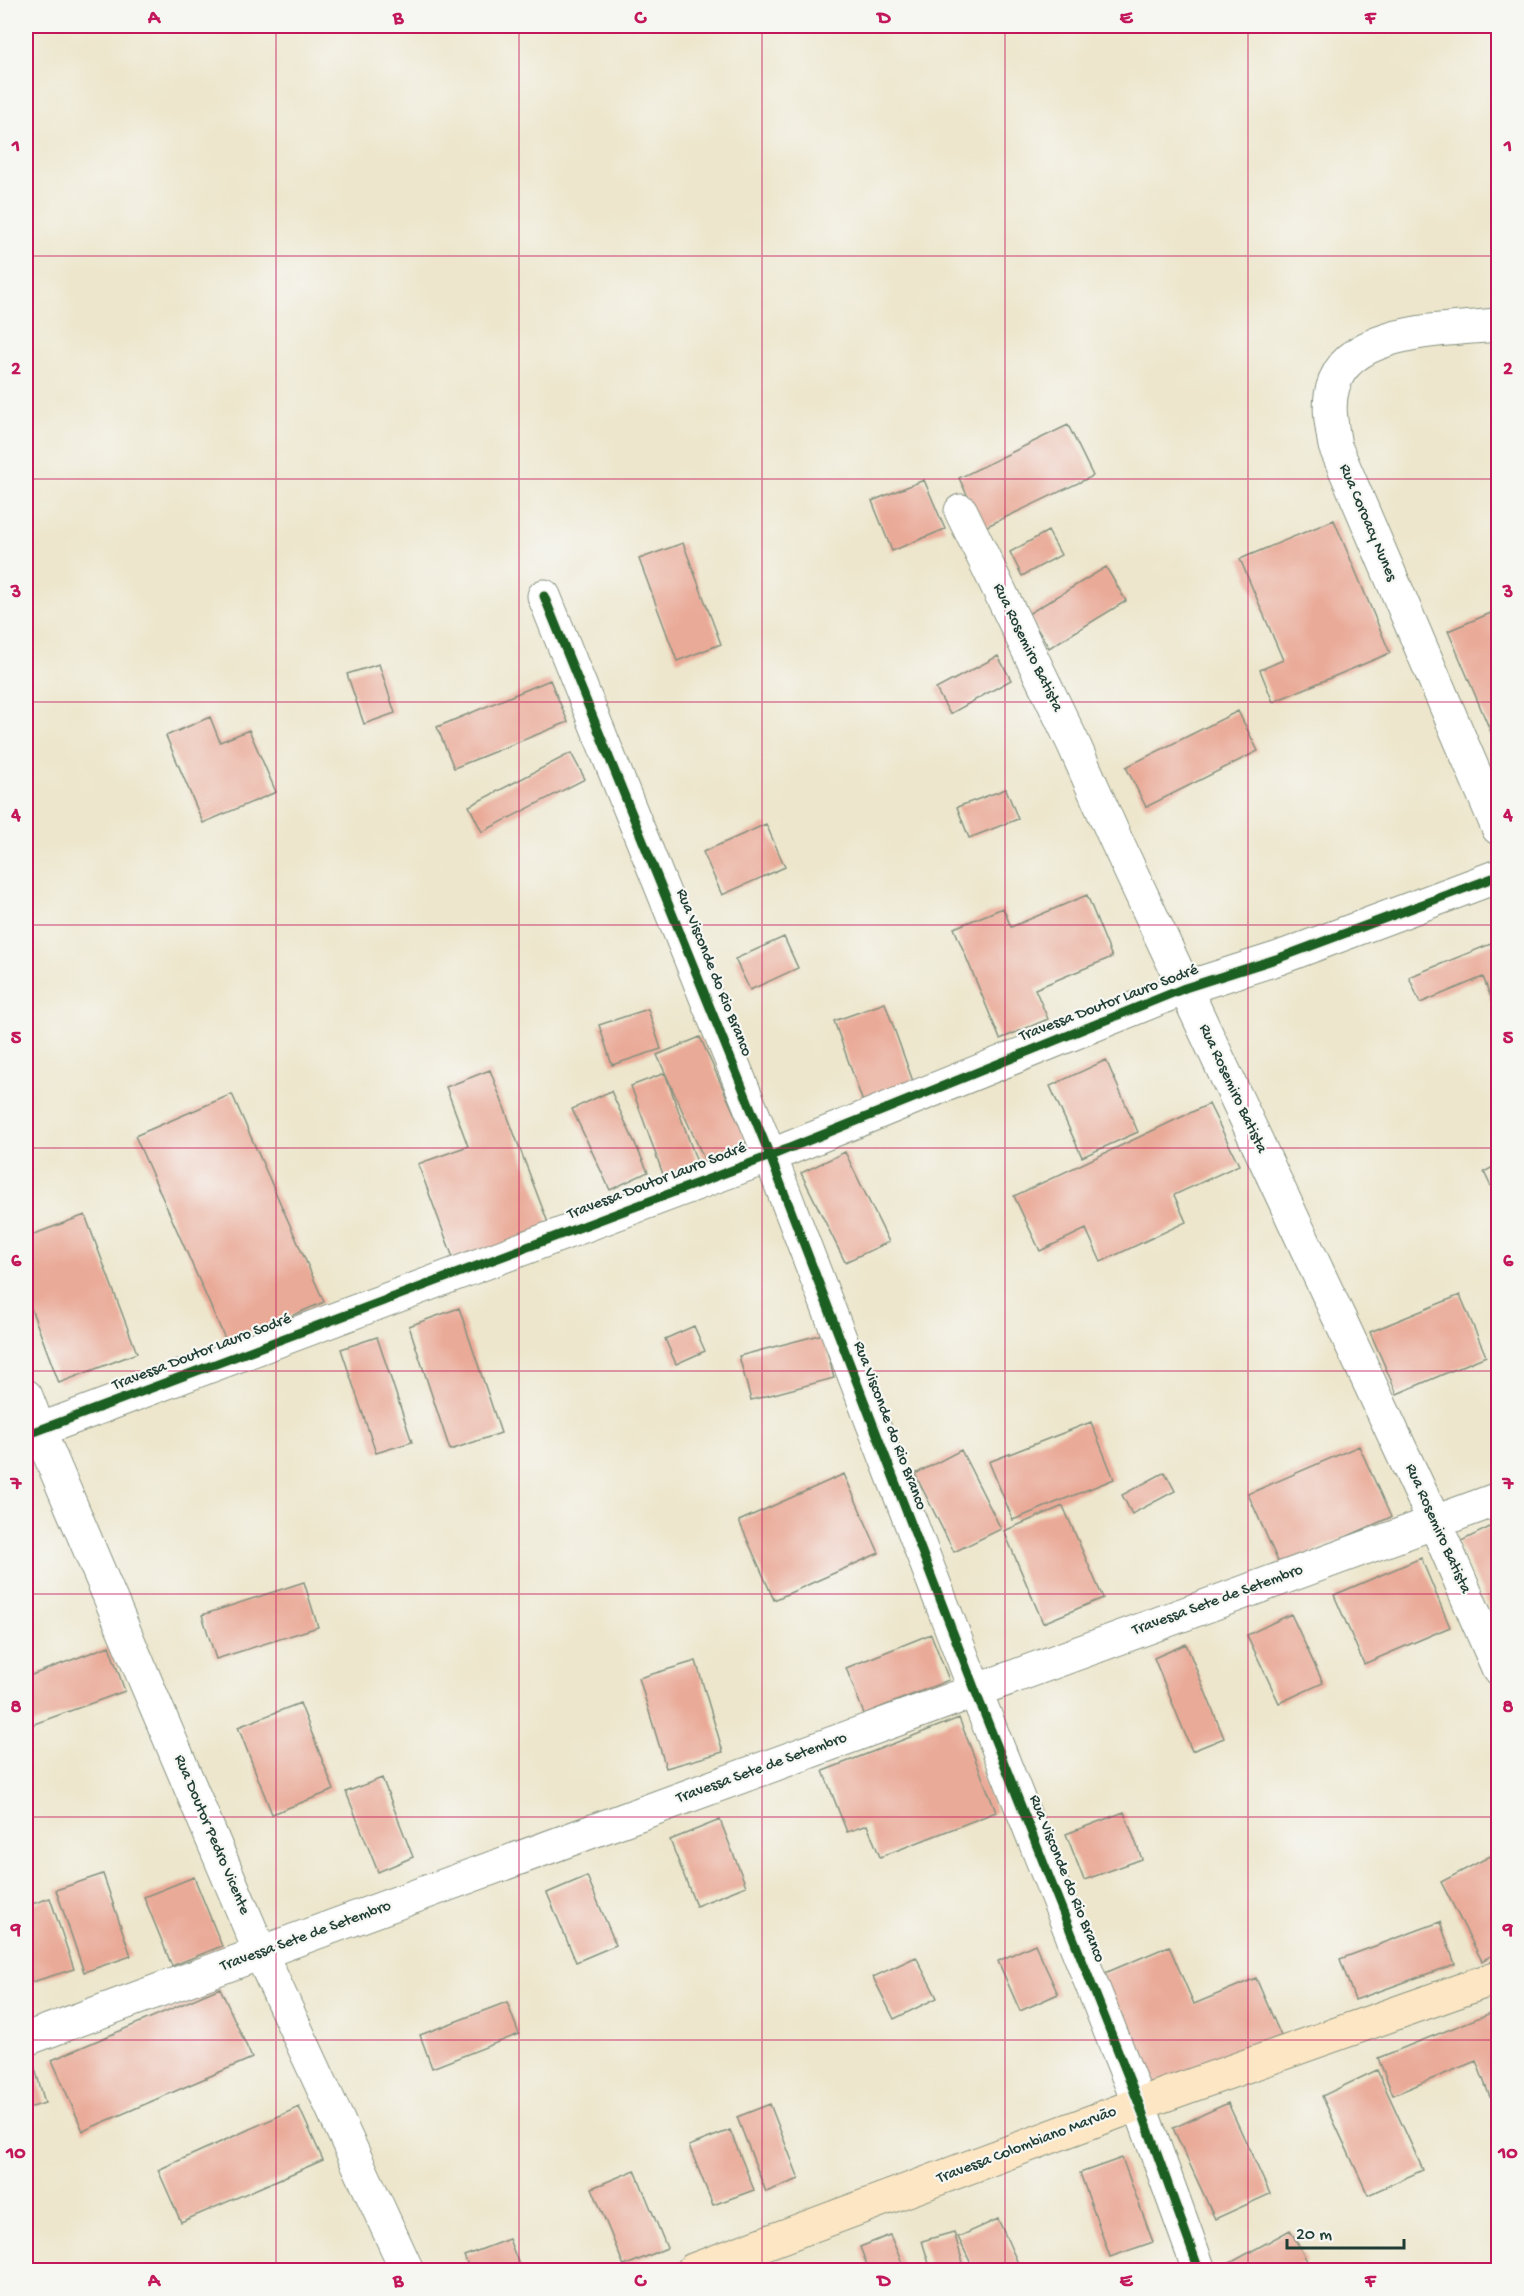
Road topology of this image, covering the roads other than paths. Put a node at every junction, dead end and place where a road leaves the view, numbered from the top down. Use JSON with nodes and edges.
{"nodes":[{"id":1,"x":1498,"y":325,"type":"edge"},
{"id":2,"x":961,"y":511,"type":"dead end"},
{"id":3,"x":544,"y":596,"type":"dead end"},
{"id":4,"x":1498,"y":828,"type":"edge"},
{"id":5,"x":1498,"y":876,"type":"edge"},
{"id":6,"x":1185,"y":988,"type":"junction"},
{"id":7,"x":770,"y":1156,"type":"junction"},
{"id":8,"x":26,"y":1396,"type":"edge"},
{"id":9,"x":32,"y":1432,"type":"edge"},
{"id":10,"x":1498,"y":1499,"type":"edge"},
{"id":11,"x":1435,"y":1523,"type":"junction"},
{"id":12,"x":1498,"y":1668,"type":"edge"},
{"id":13,"x":975,"y":1690,"type":"junction"},
{"id":14,"x":261,"y":1954,"type":"junction"},
{"id":15,"x":1498,"y":1977,"type":"edge"},
{"id":16,"x":26,"y":2039,"type":"edge"},
{"id":17,"x":1139,"y":2104,"type":"junction"},
{"id":18,"x":407,"y":2271,"type":"edge"},
{"id":19,"x":693,"y":2271,"type":"edge"},
{"id":20,"x":1199,"y":2271,"type":"edge"}],
"edges":[{"from":1,"to":4,"type":"street","name":"Rua Coroacy Nunes"},
{"from":2,"to":6,"type":"street","name":"Rua Rosemiro Batista"},
{"from":3,"to":7,"type":"street","name":"Rua Visconde do Rio Branco"},
{"from":5,"to":6,"type":"street","name":"Travessa Doutor Lauro Sodré"},
{"from":6,"to":7,"type":"street","name":"Travessa Doutor Lauro Sodré"},
{"from":6,"to":11,"type":"street","name":"Rua Rosemiro Batista"},
{"from":7,"to":9,"type":"street","name":"Travessa Doutor Lauro Sodré"},
{"from":7,"to":13,"type":"street","name":"Rua Visconde do Rio Branco"},
{"from":8,"to":9,"type":"street","name":"Rua Doutor Pedro Vicente"},
{"from":9,"to":14,"type":"street","name":"Rua Doutor Pedro Vicente"},
{"from":10,"to":11,"type":"street","name":"Travessa Sete de Setembro"},
{"from":11,"to":12,"type":"street","name":"Rua Rosemiro Batista"},
{"from":11,"to":13,"type":"street","name":"Travessa Sete de Setembro"},
{"from":13,"to":14,"type":"street","name":"Travessa Sete de Setembro"},
{"from":13,"to":17,"type":"street","name":"Rua Visconde do Rio Branco"},
{"from":14,"to":16,"type":"street","name":"Travessa Sete de Setembro"},
{"from":14,"to":18,"type":"street","name":"Rua Doutor Pedro Vicente"},
{"from":15,"to":17,"type":"main road","name":"Travessa Colombiano Marvão"},
{"from":17,"to":19,"type":"main road","name":"Travessa Colombiano Marvão"},
{"from":17,"to":20,"type":"street","name":"Rua Visconde do Rio Branco"}]}
